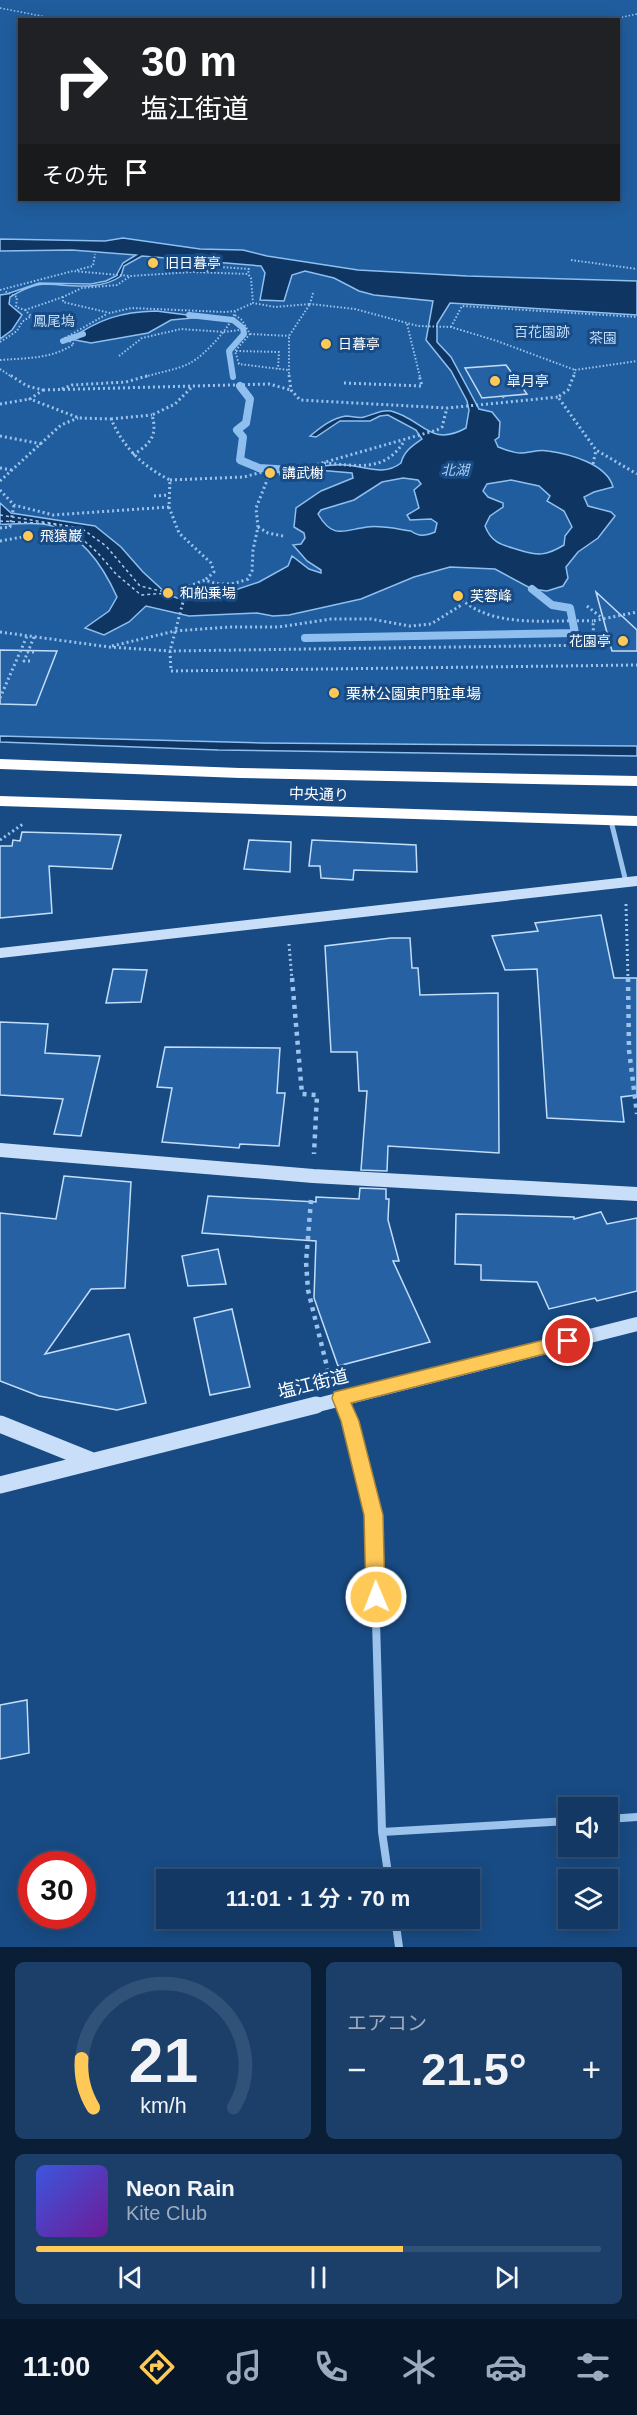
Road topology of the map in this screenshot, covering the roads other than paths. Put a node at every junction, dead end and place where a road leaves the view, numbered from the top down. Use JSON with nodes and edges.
{"nodes":[{"id":1,"x":0,"y":764,"type":"edge"},
{"id":2,"x":637,"y":781,"type":"edge"},
{"id":3,"x":0,"y":801,"type":"edge"},
{"id":4,"x":611,"y":821,"type":"junction"},
{"id":5,"x":637,"y":821,"type":"edge"},
{"id":6,"x":632,"y":881,"type":"edge"},
{"id":7,"x":0,"y":952,"type":"edge"},
{"id":8,"x":0,"y":1150,"type":"edge"},
{"id":9,"x":637,"y":1194,"type":"edge"},
{"id":10,"x":637,"y":1324,"type":"edge"},
{"id":11,"x":340,"y":1398,"type":"junction"},
{"id":12,"x":0,"y":1424,"type":"edge"},
{"id":13,"x":92,"y":1461,"type":"junction"},
{"id":14,"x":0,"y":1485,"type":"edge"},
{"id":15,"x":637,"y":1817,"type":"edge"},
{"id":16,"x":618,"y":1818,"type":"edge"},
{"id":17,"x":558,"y":1822,"type":"edge"},
{"id":18,"x":382,"y":1832,"type":"junction"},
{"id":19,"x":387,"y":1869,"type":"edge"},
{"id":20,"x":397,"y":1929,"type":"edge"},
{"id":21,"x":399,"y":1947,"type":"edge"}],
"edges":[{"from":1,"to":2,"type":"highway","name":"中央通り"},
{"from":3,"to":4,"type":"highway","name":"中央通り"},
{"from":4,"to":5,"type":"highway","name":"中央通り"},
{"from":4,"to":6,"type":"street"},
{"from":6,"to":7,"type":"street"},
{"from":8,"to":9,"type":"street"},
{"from":10,"to":11,"type":"street","name":"塩江街道"},
{"from":11,"to":13,"type":"street","name":"塩江街道"},
{"from":11,"to":18,"type":"street"},
{"from":12,"to":13,"type":"street"},
{"from":13,"to":14,"type":"street","name":"塩江街道"},
{"from":15,"to":16,"type":"street"},
{"from":17,"to":18,"type":"street"},
{"from":18,"to":19,"type":"street"},
{"from":20,"to":21,"type":"street"}]}
